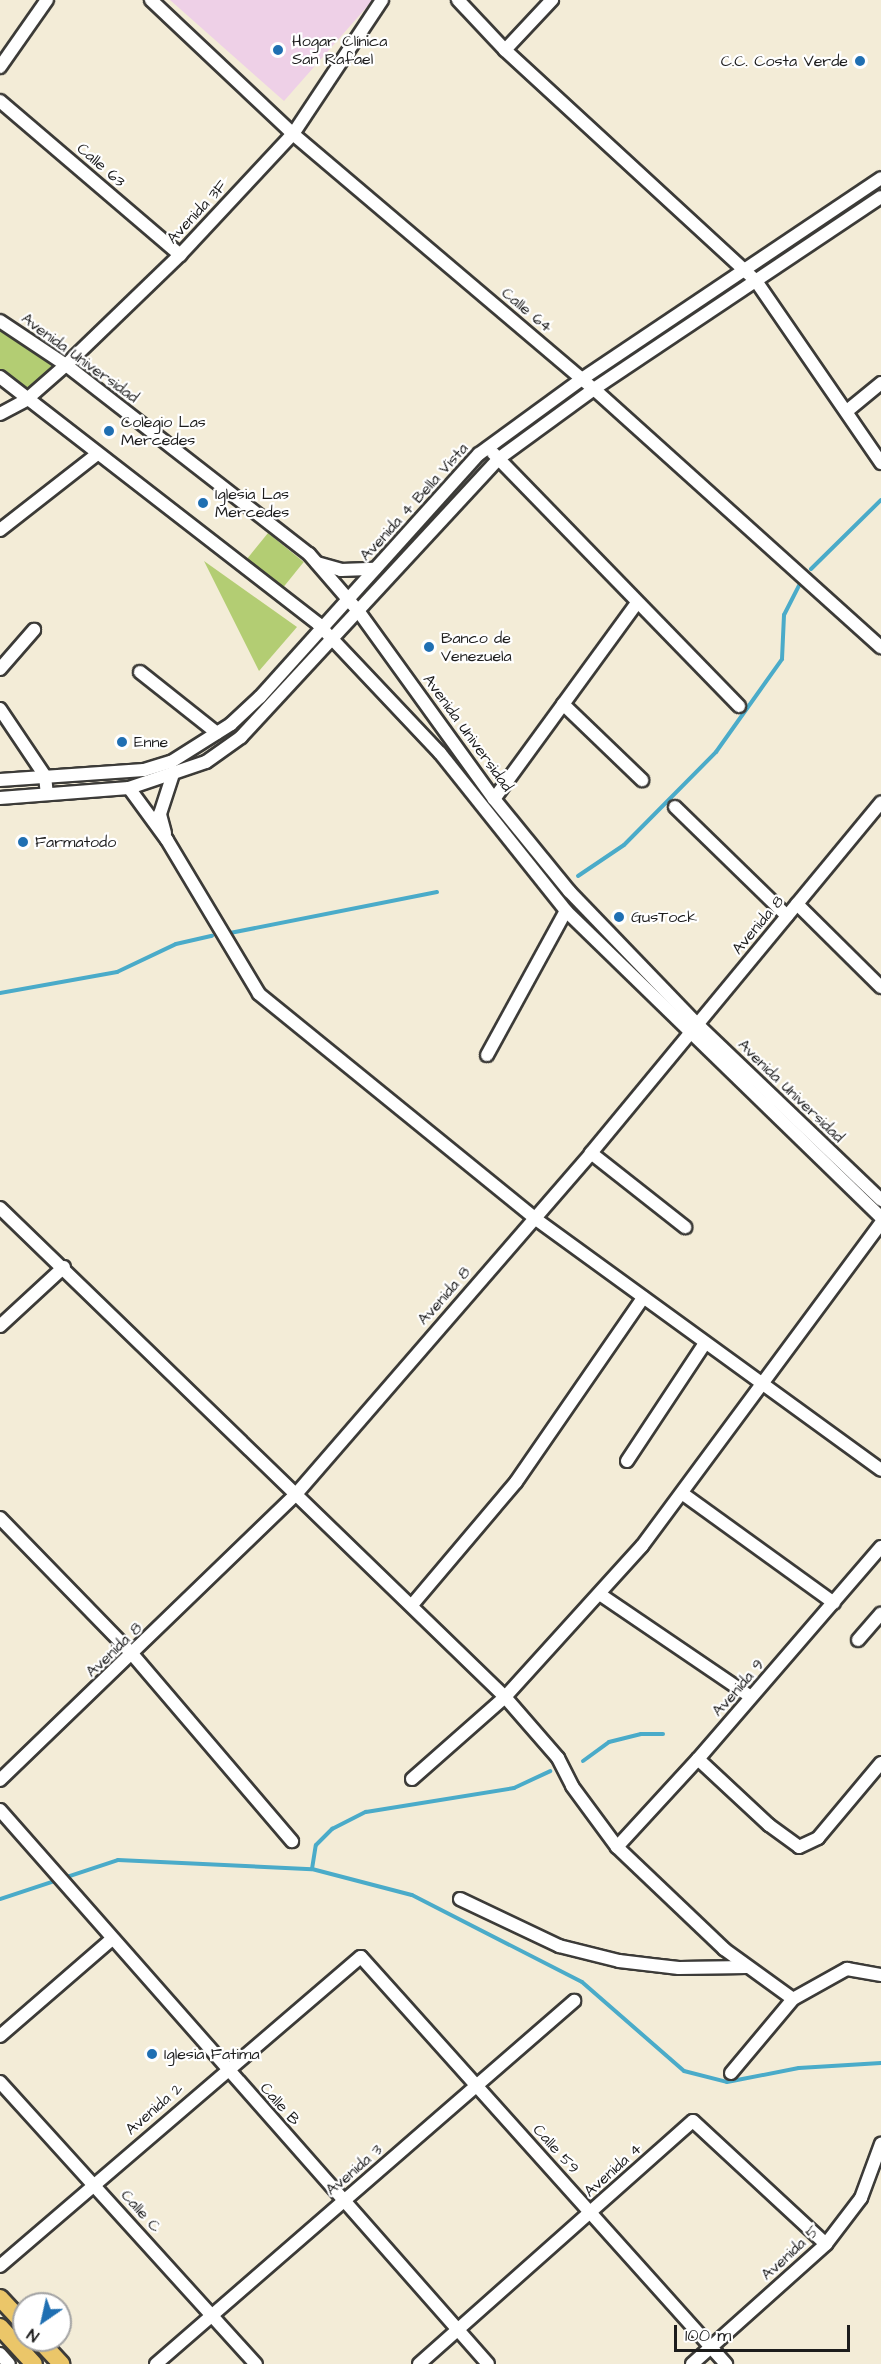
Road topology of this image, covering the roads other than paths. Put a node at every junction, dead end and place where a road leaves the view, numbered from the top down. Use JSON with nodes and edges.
{"nodes":[{"id":1,"x":47,"y":0,"type":"edge"},
{"id":2,"x":151,"y":0,"type":"edge"},
{"id":3,"x":382,"y":0,"type":"edge"},
{"id":4,"x":458,"y":0,"type":"edge"},
{"id":5,"x":552,"y":0,"type":"edge"},
{"id":6,"x":505,"y":50,"type":"junction"},
{"id":7,"x":0,"y":67,"type":"edge"},
{"id":8,"x":0,"y":101,"type":"edge"},
{"id":9,"x":293,"y":134,"type":"junction"},
{"id":10,"x":881,"y":178,"type":"edge"},
{"id":11,"x":881,"y":197,"type":"edge"},
{"id":12,"x":180,"y":255,"type":"junction"},
{"id":13,"x":745,"y":271,"type":"junction"},
{"id":14,"x":756,"y":281,"type":"junction"},
{"id":15,"x":0,"y":321,"type":"edge"},
{"id":16,"x":66,"y":365,"type":"junction"},
{"id":17,"x":0,"y":377,"type":"edge"},
{"id":18,"x":582,"y":379,"type":"junction"},
{"id":19,"x":881,"y":384,"type":"edge"},
{"id":20,"x":594,"y":389,"type":"junction"},
{"id":21,"x":26,"y":400,"type":"junction"},
{"id":22,"x":847,"y":411,"type":"junction"},
{"id":23,"x":0,"y":414,"type":"edge"},
{"id":24,"x":488,"y":447,"type":"junction"},
{"id":25,"x":96,"y":455,"type":"junction"},
{"id":26,"x":498,"y":459,"type":"junction"},
{"id":27,"x":881,"y":463,"type":"edge"},
{"id":28,"x":0,"y":530,"type":"edge"},
{"id":29,"x":315,"y":562,"type":"junction"},
{"id":30,"x":375,"y":569,"type":"junction"},
{"id":31,"x":348,"y":600,"type":"junction"},
{"id":32,"x":637,"y":603,"type":"junction"},
{"id":33,"x":359,"y":612,"type":"junction"},
{"id":34,"x":321,"y":628,"type":"junction"},
{"id":35,"x":34,"y":630,"type":"dead end"},
{"id":36,"x":333,"y":640,"type":"junction"},
{"id":37,"x":881,"y":647,"type":"edge"},
{"id":38,"x":0,"y":669,"type":"edge"},
{"id":39,"x":140,"y":672,"type":"dead end"},
{"id":40,"x":563,"y":704,"type":"junction"},
{"id":41,"x":739,"y":706,"type":"dead end"},
{"id":42,"x":0,"y":709,"type":"edge"},
{"id":43,"x":217,"y":733,"type":"junction"},
{"id":44,"x":45,"y":776,"type":"junction"},
{"id":45,"x":172,"y":776,"type":"junction"},
{"id":46,"x":0,"y":780,"type":"edge"},
{"id":47,"x":642,"y":780,"type":"dead end"},
{"id":48,"x":129,"y":788,"type":"junction"},
{"id":49,"x":47,"y":794,"type":"junction"},
{"id":50,"x":0,"y":798,"type":"edge"},
{"id":51,"x":494,"y":799,"type":"junction"},
{"id":52,"x":881,"y":803,"type":"edge"},
{"id":53,"x":675,"y":807,"type":"dead end"},
{"id":54,"x":167,"y":840,"type":"junction"},
{"id":55,"x":797,"y":904,"type":"junction"},
{"id":56,"x":566,"y":911,"type":"junction"},
{"id":57,"x":787,"y":916,"type":"junction"},
{"id":58,"x":881,"y":987,"type":"edge"},
{"id":59,"x":696,"y":1023,"type":"junction"},
{"id":60,"x":688,"y":1034,"type":"junction"},
{"id":61,"x":487,"y":1055,"type":"dead end"},
{"id":62,"x":591,"y":1153,"type":"junction"},
{"id":63,"x":881,"y":1200,"type":"edge"},
{"id":64,"x":1,"y":1210,"type":"edge"},
{"id":65,"x":533,"y":1217,"type":"junction"},
{"id":66,"x":881,"y":1217,"type":"edge"},
{"id":67,"x":881,"y":1223,"type":"edge"},
{"id":68,"x":685,"y":1227,"type":"dead end"},
{"id":69,"x":64,"y":1267,"type":"junction"},
{"id":70,"x":643,"y":1298,"type":"junction"},
{"id":71,"x":0,"y":1326,"type":"edge"},
{"id":72,"x":705,"y":1343,"type":"junction"},
{"id":73,"x":763,"y":1384,"type":"junction"},
{"id":74,"x":627,"y":1461,"type":"dead end"},
{"id":75,"x":881,"y":1470,"type":"edge"},
{"id":76,"x":297,"y":1493,"type":"junction"},
{"id":77,"x":683,"y":1494,"type":"junction"},
{"id":78,"x":0,"y":1518,"type":"edge"},
{"id":79,"x":881,"y":1547,"type":"edge"},
{"id":80,"x":601,"y":1594,"type":"junction"},
{"id":81,"x":834,"y":1603,"type":"junction"},
{"id":82,"x":412,"y":1605,"type":"junction"},
{"id":83,"x":881,"y":1614,"type":"edge"},
{"id":84,"x":858,"y":1640,"type":"dead end"},
{"id":85,"x":134,"y":1655,"type":"junction"},
{"id":86,"x":505,"y":1697,"type":"junction"},
{"id":87,"x":751,"y":1698,"type":"junction"},
{"id":88,"x":698,"y":1759,"type":"junction"},
{"id":89,"x":881,"y":1762,"type":"edge"},
{"id":90,"x":412,"y":1779,"type":"dead end"},
{"id":91,"x":0,"y":1780,"type":"edge"},
{"id":92,"x":0,"y":1810,"type":"edge"},
{"id":93,"x":292,"y":1841,"type":"dead end"},
{"id":94,"x":617,"y":1847,"type":"junction"},
{"id":95,"x":460,"y":1899,"type":"dead end"},
{"id":96,"x":112,"y":1939,"type":"junction"},
{"id":97,"x":361,"y":1957,"type":"joint"},
{"id":98,"x":747,"y":1967,"type":"junction"},
{"id":99,"x":881,"y":1975,"type":"edge"},
{"id":100,"x":793,"y":1999,"type":"junction"},
{"id":101,"x":574,"y":2001,"type":"dead end"},
{"id":102,"x":0,"y":2036,"type":"edge"},
{"id":103,"x":226,"y":2069,"type":"junction"},
{"id":104,"x":731,"y":2073,"type":"dead end"},
{"id":105,"x":0,"y":2082,"type":"edge"},
{"id":106,"x":477,"y":2085,"type":"junction"},
{"id":107,"x":881,"y":2144,"type":"edge"},
{"id":108,"x":94,"y":2182,"type":"junction"},
{"id":109,"x":344,"y":2201,"type":"junction"},
{"id":110,"x":591,"y":2212,"type":"junction"},
{"id":111,"x":826,"y":2244,"type":"junction"},
{"id":112,"x":0,"y":2266,"type":"edge"},
{"id":113,"x":0,"y":2298,"type":"edge"},
{"id":114,"x":12,"y":2311,"type":"edge"},
{"id":115,"x":212,"y":2315,"type":"junction"},
{"id":116,"x":0,"y":2327,"type":"edge"},
{"id":117,"x":458,"y":2330,"type":"junction"},
{"id":118,"x":711,"y":2347,"type":"junction"},
{"id":119,"x":50,"y":2352,"type":"edge"},
{"id":120,"x":0,"y":2354,"type":"edge"},
{"id":121,"x":9,"y":2364,"type":"edge"},
{"id":122,"x":34,"y":2364,"type":"edge"},
{"id":123,"x":61,"y":2364,"type":"edge"},
{"id":124,"x":156,"y":2364,"type":"edge"},
{"id":125,"x":256,"y":2364,"type":"edge"},
{"id":126,"x":420,"y":2364,"type":"edge"},
{"id":127,"x":488,"y":2364,"type":"edge"},
{"id":128,"x":692,"y":2364,"type":"edge"},
{"id":129,"x":726,"y":2364,"type":"edge"}],
"edges":[{"from":1,"to":7,"type":"street"},
{"from":2,"to":9,"type":"street","name":"Calle 64"},
{"from":3,"to":9,"type":"street","name":"Avenida 3F"},
{"from":4,"to":6,"type":"street"},
{"from":5,"to":6,"type":"street"},
{"from":6,"to":13,"type":"street"},
{"from":8,"to":12,"type":"street","name":"Calle 63"},
{"from":9,"to":12,"type":"street","name":"Avenida 3F"},
{"from":9,"to":18,"type":"street","name":"Calle 64"},
{"from":10,"to":13,"type":"street","name":"Avenida 4 Bella Vista"},
{"from":11,"to":14,"type":"street","name":"Avenida 4 Bella Vista"},
{"from":12,"to":16,"type":"street","name":"Avenida 3F"},
{"from":13,"to":14,"type":"street"},
{"from":13,"to":18,"type":"street","name":"Avenida 4 Bella Vista"},
{"from":14,"to":20,"type":"street","name":"Avenida 4 Bella Vista"},
{"from":14,"to":22,"type":"street"},
{"from":15,"to":16,"type":"street","name":"Avenida Universidad"},
{"from":16,"to":21,"type":"street","name":"Avenida 3F"},
{"from":16,"to":29,"type":"street","name":"Avenida Universidad"},
{"from":17,"to":21,"type":"street","name":"Avenida Universidad"},
{"from":18,"to":20,"type":"street","name":"Calle 64"},
{"from":18,"to":24,"type":"street","name":"Avenida 4 Bella Vista"},
{"from":19,"to":22,"type":"street"},
{"from":20,"to":26,"type":"street","name":"Avenida 4 Bella Vista"},
{"from":20,"to":37,"type":"street","name":"Calle 64"},
{"from":21,"to":23,"type":"street","name":"Avenida 3F"},
{"from":21,"to":25,"type":"street","name":"Avenida Universidad"},
{"from":22,"to":27,"type":"street"},
{"from":24,"to":26,"type":"street"},
{"from":24,"to":30,"type":"street","name":"Avenida 4 Bella Vista"},
{"from":25,"to":28,"type":"street"},
{"from":25,"to":34,"type":"street","name":"Avenida Universidad"},
{"from":26,"to":32,"type":"street"},
{"from":26,"to":33,"type":"street","name":"Avenida 4 Bella Vista"},
{"from":29,"to":30,"type":"street"},
{"from":29,"to":31,"type":"street","name":"Avenida Universidad"},
{"from":30,"to":31,"type":"street","name":"Avenida 4 Bella Vista"},
{"from":31,"to":33,"type":"street","name":"Avenida Universidad"},
{"from":31,"to":34,"type":"street","name":"Avenida 4 Bella Vista"},
{"from":32,"to":40,"type":"street"},
{"from":32,"to":41,"type":"street"},
{"from":33,"to":36,"type":"street","name":"Avenida 4 Bella Vista"},
{"from":33,"to":51,"type":"street","name":"Avenida Universidad"},
{"from":34,"to":36,"type":"street","name":"Avenida Universidad"},
{"from":34,"to":43,"type":"street","name":"Avenida 4 Bella Vista"},
{"from":35,"to":38,"type":"street"},
{"from":36,"to":45,"type":"street","name":"Avenida 4 Bella Vista"},
{"from":36,"to":56,"type":"street","name":"Avenida Universidad"},
{"from":39,"to":43,"type":"street"},
{"from":40,"to":47,"type":"street"},
{"from":40,"to":51,"type":"street"},
{"from":42,"to":44,"type":"street"},
{"from":43,"to":44,"type":"street","name":"Avenida 4 Bella Vista"},
{"from":44,"to":46,"type":"street","name":"Avenida 4 Bella Vista"},
{"from":44,"to":49,"type":"street"},
{"from":45,"to":48,"type":"street","name":"Avenida 4 Bella Vista"},
{"from":45,"to":54,"type":"street"},
{"from":48,"to":49,"type":"street","name":"Avenida 4 Bella Vista"},
{"from":48,"to":54,"type":"street"},
{"from":49,"to":50,"type":"street","name":"Avenida 4 Bella Vista"},
{"from":51,"to":59,"type":"street","name":"Avenida Universidad"},
{"from":52,"to":55,"type":"street","name":"Avenida 8"},
{"from":53,"to":57,"type":"street"},
{"from":54,"to":65,"type":"street"},
{"from":55,"to":57,"type":"street","name":"Avenida 8"},
{"from":55,"to":58,"type":"street"},
{"from":56,"to":60,"type":"street","name":"Avenida Universidad"},
{"from":56,"to":61,"type":"street"},
{"from":57,"to":59,"type":"street","name":"Avenida 8"},
{"from":59,"to":60,"type":"street","name":"Avenida 8"},
{"from":59,"to":63,"type":"street","name":"Avenida Universidad"},
{"from":60,"to":62,"type":"street","name":"Avenida 8"},
{"from":60,"to":66,"type":"street","name":"Avenida Universidad"},
{"from":62,"to":65,"type":"street","name":"Avenida 8"},
{"from":62,"to":68,"type":"street"},
{"from":64,"to":69,"type":"street"},
{"from":65,"to":70,"type":"street"},
{"from":65,"to":76,"type":"street","name":"Avenida 8"},
{"from":67,"to":73,"type":"street"},
{"from":69,"to":71,"type":"street"},
{"from":69,"to":76,"type":"street"},
{"from":70,"to":72,"type":"street"},
{"from":70,"to":82,"type":"street"},
{"from":72,"to":73,"type":"street"},
{"from":72,"to":74,"type":"street"},
{"from":73,"to":75,"type":"street"},
{"from":73,"to":77,"type":"street"},
{"from":76,"to":82,"type":"street"},
{"from":76,"to":85,"type":"street","name":"Avenida 8"},
{"from":77,"to":80,"type":"street"},
{"from":77,"to":81,"type":"street"},
{"from":78,"to":85,"type":"street"},
{"from":79,"to":81,"type":"street","name":"Avenida 9"},
{"from":80,"to":86,"type":"street"},
{"from":80,"to":87,"type":"street"},
{"from":81,"to":87,"type":"street","name":"Avenida 9"},
{"from":82,"to":86,"type":"street"},
{"from":83,"to":84,"type":"street"},
{"from":85,"to":91,"type":"street","name":"Avenida 8"},
{"from":85,"to":93,"type":"street"},
{"from":86,"to":90,"type":"street"},
{"from":86,"to":94,"type":"street"},
{"from":87,"to":88,"type":"street","name":"Avenida 9"},
{"from":88,"to":89,"type":"street"},
{"from":88,"to":94,"type":"street","name":"Avenida 9"},
{"from":92,"to":96,"type":"street","name":"Calle B"},
{"from":94,"to":98,"type":"street"},
{"from":95,"to":98,"type":"street"},
{"from":96,"to":102,"type":"street"},
{"from":96,"to":103,"type":"street","name":"Calle B"},
{"from":97,"to":103,"type":"street","name":"Avenida 2"},
{"from":97,"to":106,"type":"street","name":"Calle 59"},
{"from":98,"to":100,"type":"street"},
{"from":99,"to":100,"type":"street"},
{"from":100,"to":104,"type":"street"},
{"from":101,"to":106,"type":"street","name":"Avenida 3"},
{"from":103,"to":108,"type":"street","name":"Avenida 2"},
{"from":103,"to":109,"type":"street","name":"Calle B"},
{"from":105,"to":108,"type":"street","name":"Calle C"},
{"from":106,"to":109,"type":"street","name":"Avenida 3"},
{"from":106,"to":110,"type":"street","name":"Calle 59"},
{"from":107,"to":111,"type":"street","name":"Avenida 5"},
{"from":108,"to":112,"type":"street","name":"Avenida 2"},
{"from":108,"to":115,"type":"street","name":"Calle C"},
{"from":109,"to":115,"type":"street","name":"Avenida 3"},
{"from":109,"to":117,"type":"street","name":"Calle B"},
{"from":110,"to":111,"type":"street","name":"Avenida 4"},
{"from":110,"to":117,"type":"street","name":"Avenida 4"},
{"from":110,"to":118,"type":"street","name":"Calle 59"},
{"from":111,"to":118,"type":"street","name":"Avenida 5"},
{"from":113,"to":114,"type":"main road"},
{"from":115,"to":124,"type":"street","name":"Avenida 3"},
{"from":115,"to":125,"type":"street","name":"Calle C"},
{"from":116,"to":122,"type":"main road"},
{"from":117,"to":126,"type":"street","name":"Avenida 4"},
{"from":117,"to":127,"type":"street","name":"Calle B"},
{"from":118,"to":128,"type":"street","name":"Avenida 5"},
{"from":118,"to":129,"type":"street","name":"Calle 59"},
{"from":119,"to":123,"type":"main road"},
{"from":120,"to":121,"type":"street"}]}
